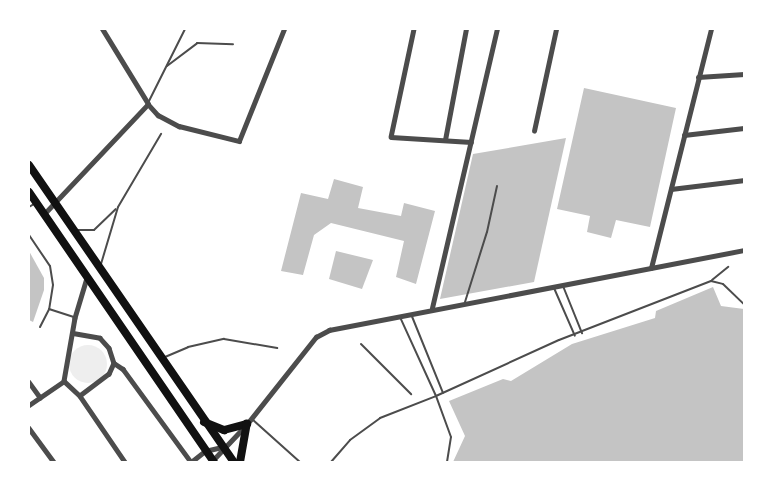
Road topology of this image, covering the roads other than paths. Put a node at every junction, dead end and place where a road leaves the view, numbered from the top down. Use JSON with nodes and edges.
{"nodes":[{"id":1,"x":102,"y":29,"type":"edge"},
{"id":2,"x":185,"y":29,"type":"edge"},
{"id":3,"x":284,"y":29,"type":"edge"},
{"id":4,"x":414,"y":29,"type":"edge"},
{"id":5,"x":466,"y":29,"type":"edge"},
{"id":6,"x":497,"y":29,"type":"edge"},
{"id":7,"x":556,"y":29,"type":"edge"},
{"id":8,"x":710,"y":29,"type":"edge"},
{"id":9,"x":233,"y":44,"type":"dead end"},
{"id":10,"x":165,"y":67,"type":"junction"},
{"id":11,"x":744,"y":74,"type":"edge"},
{"id":12,"x":698,"y":77,"type":"junction"},
{"id":13,"x":148,"y":104,"type":"junction"},
{"id":14,"x":744,"y":128,"type":"edge"},
{"id":15,"x":534,"y":131,"type":"dead end"},
{"id":16,"x":161,"y":134,"type":"dead end"},
{"id":17,"x":684,"y":135,"type":"junction"},
{"id":18,"x":445,"y":140,"type":"junction"},
{"id":19,"x":471,"y":142,"type":"junction"},
{"id":20,"x":29,"y":165,"type":"edge"},
{"id":21,"x":744,"y":180,"type":"edge"},
{"id":22,"x":497,"y":186,"type":"dead end"},
{"id":23,"x":671,"y":189,"type":"junction"},
{"id":24,"x":29,"y":192,"type":"edge"},
{"id":25,"x":55,"y":203,"type":"junction"},
{"id":26,"x":32,"y":205,"type":"edge"},
{"id":27,"x":118,"y":207,"type":"junction"},
{"id":28,"x":44,"y":214,"type":"junction"},
{"id":29,"x":71,"y":229,"type":"junction"},
{"id":30,"x":29,"y":235,"type":"edge"},
{"id":31,"x":744,"y":250,"type":"edge"},
{"id":32,"x":651,"y":268,"type":"junction"},
{"id":33,"x":728,"y":268,"type":"dead end"},
{"id":34,"x":100,"y":271,"type":"junction"},
{"id":35,"x":87,"y":278,"type":"junction"},
{"id":36,"x":711,"y":281,"type":"junction"},
{"id":37,"x":562,"y":284,"type":"junction"},
{"id":38,"x":553,"y":286,"type":"junction"},
{"id":39,"x":465,"y":302,"type":"junction"},
{"id":40,"x":744,"y":304,"type":"edge"},
{"id":41,"x":432,"y":308,"type":"junction"},
{"id":42,"x":49,"y":309,"type":"junction"},
{"id":43,"x":410,"y":312,"type":"junction"},
{"id":44,"x":399,"y":314,"type":"junction"},
{"id":45,"x":75,"y":318,"type":"junction"},
{"id":46,"x":40,"y":327,"type":"dead end"},
{"id":47,"x":73,"y":333,"type":"junction"},
{"id":48,"x":582,"y":333,"type":"junction"},
{"id":49,"x":575,"y":336,"type":"junction"},
{"id":50,"x":361,"y":344,"type":"dead end"},
{"id":51,"x":277,"y":348,"type":"dead end"},
{"id":52,"x":160,"y":359,"type":"junction"},
{"id":53,"x":114,"y":363,"type":"junction"},
{"id":54,"x":64,"y":381,"type":"junction"},
{"id":55,"x":29,"y":382,"type":"edge"},
{"id":56,"x":443,"y":393,"type":"junction"},
{"id":57,"x":411,"y":394,"type":"dead end"},
{"id":58,"x":80,"y":396,"type":"junction"},
{"id":59,"x":436,"y":396,"type":"junction"},
{"id":60,"x":40,"y":397,"type":"junction"},
{"id":61,"x":29,"y":405,"type":"edge"},
{"id":62,"x":249,"y":421,"type":"junction"},
{"id":63,"x":204,"y":422,"type":"junction"},
{"id":64,"x":29,"y":428,"type":"edge"},
{"id":65,"x":222,"y":447,"type":"junction"},
{"id":66,"x":205,"y":451,"type":"junction"},
{"id":67,"x":54,"y":462,"type":"edge"},
{"id":68,"x":125,"y":462,"type":"edge"},
{"id":69,"x":191,"y":462,"type":"edge"},
{"id":70,"x":212,"y":462,"type":"edge"},
{"id":71,"x":234,"y":462,"type":"edge"},
{"id":72,"x":240,"y":462,"type":"edge"},
{"id":73,"x":300,"y":462,"type":"edge"},
{"id":74,"x":331,"y":462,"type":"edge"},
{"id":75,"x":447,"y":462,"type":"edge"}],
"edges":[{"from":1,"to":13,"type":"street"},
{"from":2,"to":10,"type":"lane"},
{"from":3,"to":13,"type":"street"},
{"from":4,"to":18,"type":"street"},
{"from":5,"to":18,"type":"street"},
{"from":6,"to":19,"type":"street"},
{"from":7,"to":15,"type":"street"},
{"from":8,"to":12,"type":"street"},
{"from":9,"to":10,"type":"lane"},
{"from":10,"to":13,"type":"lane"},
{"from":11,"to":12,"type":"street"},
{"from":12,"to":17,"type":"street"},
{"from":13,"to":25,"type":"street"},
{"from":14,"to":17,"type":"street"},
{"from":16,"to":27,"type":"lane"},
{"from":17,"to":23,"type":"street"},
{"from":18,"to":19,"type":"street"},
{"from":19,"to":41,"type":"street"},
{"from":20,"to":25,"type":"highway"},
{"from":21,"to":23,"type":"street"},
{"from":22,"to":39,"type":"lane"},
{"from":23,"to":32,"type":"street"},
{"from":24,"to":26,"type":"highway"},
{"from":25,"to":28,"type":"street"},
{"from":25,"to":29,"type":"highway"},
{"from":26,"to":28,"type":"highway"},
{"from":27,"to":29,"type":"lane"},
{"from":27,"to":34,"type":"lane"},
{"from":28,"to":35,"type":"highway"},
{"from":29,"to":34,"type":"highway"},
{"from":30,"to":42,"type":"lane"},
{"from":31,"to":32,"type":"street"},
{"from":32,"to":37,"type":"street"},
{"from":33,"to":36,"type":"lane"},
{"from":34,"to":52,"type":"highway"},
{"from":35,"to":45,"type":"street"},
{"from":35,"to":66,"type":"highway"},
{"from":36,"to":40,"type":"lane"},
{"from":36,"to":48,"type":"lane"},
{"from":37,"to":38,"type":"street"},
{"from":37,"to":48,"type":"lane"},
{"from":38,"to":39,"type":"street"},
{"from":38,"to":49,"type":"lane"},
{"from":39,"to":41,"type":"street"},
{"from":41,"to":43,"type":"street"},
{"from":42,"to":45,"type":"lane"},
{"from":42,"to":46,"type":"lane"},
{"from":43,"to":44,"type":"street"},
{"from":43,"to":56,"type":"lane"},
{"from":44,"to":59,"type":"lane"},
{"from":44,"to":62,"type":"street"},
{"from":45,"to":47,"type":"street"},
{"from":47,"to":53,"type":"street"},
{"from":47,"to":54,"type":"street"},
{"from":48,"to":49,"type":"lane"},
{"from":49,"to":56,"type":"lane"},
{"from":50,"to":57,"type":"lane"},
{"from":51,"to":52,"type":"lane"},
{"from":52,"to":63,"type":"highway"},
{"from":53,"to":58,"type":"street"},
{"from":53,"to":69,"type":"street"},
{"from":54,"to":58,"type":"street"},
{"from":54,"to":60,"type":"street"},
{"from":55,"to":60,"type":"street"},
{"from":56,"to":59,"type":"lane"},
{"from":58,"to":68,"type":"street"},
{"from":59,"to":74,"type":"lane"},
{"from":59,"to":75,"type":"lane"},
{"from":60,"to":61,"type":"street"},
{"from":62,"to":63,"type":"highway"},
{"from":62,"to":65,"type":"street"},
{"from":62,"to":72,"type":"highway"},
{"from":62,"to":73,"type":"lane"},
{"from":63,"to":65,"type":"highway"},
{"from":64,"to":67,"type":"street"},
{"from":65,"to":66,"type":"street"},
{"from":65,"to":70,"type":"street"},
{"from":65,"to":71,"type":"highway"},
{"from":66,"to":69,"type":"street"},
{"from":66,"to":70,"type":"highway"}]}
